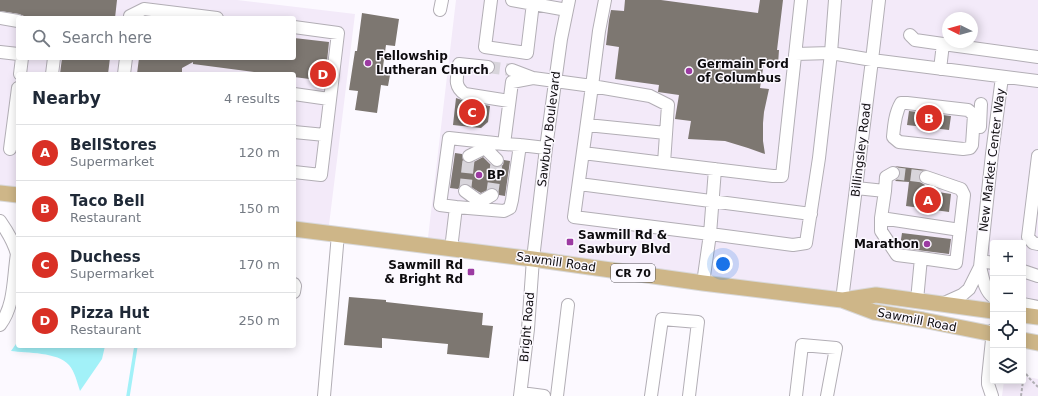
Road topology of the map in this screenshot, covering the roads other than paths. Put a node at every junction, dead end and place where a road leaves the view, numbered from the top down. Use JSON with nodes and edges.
{"nodes":[{"id":1,"x":491,"y":0,"type":"edge"},
{"id":2,"x":512,"y":0,"type":"edge"},
{"id":3,"x":605,"y":0,"type":"edge"},
{"id":4,"x":801,"y":0,"type":"edge"},
{"id":5,"x":835,"y":0,"type":"edge"},
{"id":6,"x":879,"y":0,"type":"edge"},
{"id":7,"x":533,"y":3,"type":"junction"},
{"id":8,"x":568,"y":5,"type":"edge"},
{"id":9,"x":130,"y":16,"type":"edge"},
{"id":10,"x":201,"y":16,"type":"edge"},
{"id":11,"x":0,"y":18,"type":"edge"},
{"id":12,"x":16,"y":21,"type":"edge"},
{"id":13,"x":296,"y":27,"type":"edge"},
{"id":14,"x":910,"y":35,"type":"dead end"},
{"id":15,"x":942,"y":44,"type":"edge"},
{"id":16,"x":943,"y":48,"type":"edge"},
{"id":17,"x":972,"y":48,"type":"edge"},
{"id":18,"x":0,"y":52,"type":"edge"},
{"id":19,"x":831,"y":53,"type":"junction"},
{"id":20,"x":16,"y":54,"type":"edge"},
{"id":21,"x":795,"y":54,"type":"junction"},
{"id":22,"x":1038,"y":57,"type":"edge"},
{"id":23,"x":22,"y":60,"type":"edge"},
{"id":24,"x":54,"y":60,"type":"edge"},
{"id":25,"x":126,"y":60,"type":"edge"},
{"id":26,"x":872,"y":60,"type":"junction"},
{"id":27,"x":488,"y":67,"type":"tunnel mouth"},
{"id":28,"x":940,"y":69,"type":"junction"},
{"id":29,"x":512,"y":70,"type":"tunnel mouth"},
{"id":30,"x":20,"y":72,"type":"edge"},
{"id":31,"x":52,"y":72,"type":"edge"},
{"id":32,"x":124,"y":72,"type":"edge"},
{"id":33,"x":1002,"y":76,"type":"junction"},
{"id":34,"x":533,"y":78,"type":"junction"},
{"id":35,"x":1038,"y":81,"type":"edge"},
{"id":36,"x":555,"y":82,"type":"junction"},
{"id":37,"x":592,"y":86,"type":"junction"},
{"id":38,"x":296,"y":94,"type":"edge"},
{"id":39,"x":329,"y":99,"type":"junction"},
{"id":40,"x":509,"y":101,"type":"junction"},
{"id":41,"x":16,"y":102,"type":"edge"},
{"id":42,"x":979,"y":111,"type":"junction"},
{"id":43,"x":587,"y":125,"type":"junction"},
{"id":44,"x":296,"y":132,"type":"edge"},
{"id":45,"x":666,"y":133,"type":"junction"},
{"id":46,"x":325,"y":135,"type":"junction"},
{"id":47,"x":504,"y":144,"type":"junction"},
{"id":48,"x":486,"y":145,"type":"junction"},
{"id":49,"x":520,"y":145,"type":"junction"},
{"id":50,"x":546,"y":148,"type":"junction"},
{"id":51,"x":9,"y":149,"type":"edge"},
{"id":52,"x":977,"y":150,"type":"dead end"},
{"id":53,"x":583,"y":153,"type":"junction"},
{"id":54,"x":469,"y":156,"type":"dead end"},
{"id":55,"x":1038,"y":156,"type":"edge"},
{"id":56,"x":497,"y":160,"type":"tunnel mouth"},
{"id":57,"x":664,"y":163,"type":"junction"},
{"id":58,"x":715,"y":169,"type":"junction"},
{"id":59,"x":296,"y":172,"type":"edge"},
{"id":60,"x":893,"y":173,"type":"dead end"},
{"id":61,"x":926,"y":177,"type":"tunnel mouth"},
{"id":62,"x":579,"y":184,"type":"junction"},
{"id":63,"x":856,"y":188,"type":"junction"},
{"id":64,"x":465,"y":191,"type":"dead end"},
{"id":65,"x":885,"y":191,"type":"junction"},
{"id":66,"x":0,"y":193,"type":"edge"},
{"id":67,"x":16,"y":195,"type":"edge"},
{"id":68,"x":492,"y":195,"type":"tunnel mouth"},
{"id":69,"x":713,"y":201,"type":"junction"},
{"id":70,"x":479,"y":206,"type":"junction"},
{"id":71,"x":456,"y":207,"type":"junction"},
{"id":72,"x":810,"y":214,"type":"junction"},
{"id":73,"x":881,"y":218,"type":"junction"},
{"id":74,"x":0,"y":221,"type":"edge"},
{"id":75,"x":296,"y":229,"type":"edge"},
{"id":76,"x":960,"y":230,"type":"junction"},
{"id":77,"x":338,"y":234,"type":"junction"},
{"id":78,"x":710,"y":234,"type":"junction"},
{"id":79,"x":1038,"y":244,"type":"edge"},
{"id":80,"x":451,"y":249,"type":"junction"},
{"id":81,"x":16,"y":251,"type":"edge"},
{"id":82,"x":921,"y":258,"type":"junction"},
{"id":83,"x":533,"y":259,"type":"junction"},
{"id":84,"x":16,"y":261,"type":"edge"},
{"id":85,"x":990,"y":263,"type":"edge"},
{"id":86,"x":980,"y":264,"type":"junction"},
{"id":87,"x":1026,"y":272,"type":"edge"},
{"id":88,"x":1038,"y":276,"type":"edge"},
{"id":89,"x":703,"y":283,"type":"junction"},
{"id":90,"x":990,"y":294,"type":"edge"},
{"id":91,"x":842,"y":300,"type":"junction"},
{"id":92,"x":917,"y":300,"type":"junction"},
{"id":93,"x":942,"y":304,"type":"junction"},
{"id":94,"x":1026,"y":304,"type":"edge"},
{"id":95,"x":568,"y":305,"type":"dead end"},
{"id":96,"x":1038,"y":306,"type":"edge"},
{"id":97,"x":990,"y":311,"type":"edge"},
{"id":98,"x":1026,"y":315,"type":"edge"},
{"id":99,"x":1038,"y":317,"type":"edge"},
{"id":100,"x":0,"y":325,"type":"edge"},
{"id":101,"x":990,"y":332,"type":"edge"},
{"id":102,"x":1026,"y":341,"type":"edge"},
{"id":103,"x":1038,"y":343,"type":"edge"},
{"id":104,"x":991,"y":348,"type":"edge"},
{"id":105,"x":521,"y":394,"type":"edge"},
{"id":106,"x":324,"y":396,"type":"edge"},
{"id":107,"x":544,"y":396,"type":"edge"},
{"id":108,"x":557,"y":396,"type":"edge"},
{"id":109,"x":651,"y":396,"type":"edge"},
{"id":110,"x":688,"y":396,"type":"edge"},
{"id":111,"x":796,"y":396,"type":"edge"},
{"id":112,"x":827,"y":396,"type":"edge"},
{"id":113,"x":992,"y":396,"type":"edge"}],
"edges":[{"from":1,"to":7,"type":"street"},
{"from":2,"to":7,"type":"street"},
{"from":3,"to":37,"type":"street"},
{"from":4,"to":21,"type":"street"},
{"from":5,"to":19,"type":"street"},
{"from":6,"to":26,"type":"street","name":"Billingsley Road"},
{"from":7,"to":8,"type":"street"},
{"from":8,"to":36,"type":"street","name":"Sawbury Boulevard"},
{"from":9,"to":10,"type":"street"},
{"from":11,"to":12,"type":"street"},
{"from":13,"to":39,"type":"street"},
{"from":14,"to":15,"type":"street"},
{"from":16,"to":28,"type":"street"},
{"from":17,"to":22,"type":"street"},
{"from":18,"to":20,"type":"street"},
{"from":19,"to":21,"type":"street","name":"New Market Center Way"},
{"from":19,"to":26,"type":"street","name":"New Market Center Way"},
{"from":19,"to":72,"type":"street"},
{"from":21,"to":58,"type":"street"},
{"from":23,"to":30,"type":"street"},
{"from":24,"to":31,"type":"street"},
{"from":25,"to":32,"type":"street"},
{"from":26,"to":28,"type":"street","name":"New Market Center Way"},
{"from":26,"to":63,"type":"street","name":"Billingsley Road"},
{"from":27,"to":40,"type":"street"},
{"from":28,"to":33,"type":"street","name":"New Market Center Way"},
{"from":29,"to":34,"type":"street"},
{"from":33,"to":35,"type":"street","name":"New Market Center Way"},
{"from":33,"to":86,"type":"street","name":"New Market Center Way"},
{"from":34,"to":36,"type":"street"},
{"from":34,"to":40,"type":"street"},
{"from":36,"to":37,"type":"street"},
{"from":36,"to":50,"type":"street","name":"Sawbury Boulevard"},
{"from":37,"to":43,"type":"street"},
{"from":37,"to":45,"type":"street"},
{"from":38,"to":39,"type":"street"},
{"from":39,"to":46,"type":"street"},
{"from":40,"to":47,"type":"street"},
{"from":41,"to":51,"type":"street"},
{"from":42,"to":42,"type":"street"},
{"from":42,"to":52,"type":"street"},
{"from":43,"to":45,"type":"street"},
{"from":43,"to":53,"type":"street"},
{"from":44,"to":46,"type":"street"},
{"from":45,"to":57,"type":"street"},
{"from":46,"to":59,"type":"street"},
{"from":47,"to":48,"type":"street"},
{"from":47,"to":49,"type":"street"},
{"from":48,"to":54,"type":"street"},
{"from":48,"to":56,"type":"street"},
{"from":48,"to":71,"type":"street"},
{"from":49,"to":50,"type":"street"},
{"from":49,"to":70,"type":"street"},
{"from":50,"to":83,"type":"street","name":"Sawbury Boulevard"},
{"from":53,"to":57,"type":"street"},
{"from":53,"to":62,"type":"street"},
{"from":55,"to":79,"type":"street"},
{"from":57,"to":58,"type":"street"},
{"from":58,"to":69,"type":"street"},
{"from":60,"to":65,"type":"street"},
{"from":61,"to":76,"type":"street"},
{"from":62,"to":69,"type":"street"},
{"from":62,"to":78,"type":"street"},
{"from":63,"to":65,"type":"street"},
{"from":63,"to":91,"type":"street","name":"Billingsley Road"},
{"from":64,"to":70,"type":"street"},
{"from":65,"to":73,"type":"street"},
{"from":66,"to":67,"type":"main road"},
{"from":68,"to":70,"type":"street"},
{"from":69,"to":72,"type":"street"},
{"from":69,"to":78,"type":"street"},
{"from":70,"to":71,"type":"street"},
{"from":71,"to":80,"type":"street"},
{"from":72,"to":78,"type":"street"},
{"from":73,"to":76,"type":"street"},
{"from":73,"to":82,"type":"street"},
{"from":74,"to":81,"type":"street"},
{"from":75,"to":77,"type":"main road","name":"Sawmill Road","number":"CR 70"},
{"from":76,"to":82,"type":"street"},
{"from":77,"to":80,"type":"main road","name":"Sawmill Road","number":"CR 70"},
{"from":77,"to":106,"type":"street"},
{"from":78,"to":89,"type":"street"},
{"from":80,"to":83,"type":"main road","name":"Sawmill Road","number":"CR 70"},
{"from":82,"to":92,"type":"street"},
{"from":83,"to":89,"type":"main road","name":"Sawmill Road","number":"CR 70"},
{"from":83,"to":105,"type":"street","name":"Bright Road"},
{"from":84,"to":100,"type":"street"},
{"from":85,"to":86,"type":"street"},
{"from":86,"to":90,"type":"street","name":"New Market Center Way"},
{"from":86,"to":93,"type":"street","name":"New Market Center Way"},
{"from":87,"to":88,"type":"street"},
{"from":89,"to":91,"type":"main road","name":"Sawmill Road","number":"CR 70"},
{"from":91,"to":92,"type":"main road","name":"Sawmill Road","number":"CR 70"},
{"from":91,"to":101,"type":"main road","name":"Sawmill Road","number":"CR 70"},
{"from":92,"to":93,"type":"main road","name":"Sawmill Road","number":"CR 70"},
{"from":93,"to":97,"type":"main road","name":"Sawmill Road","number":"CR 70"},
{"from":94,"to":96,"type":"street"},
{"from":95,"to":108,"type":"street"},
{"from":98,"to":99,"type":"main road"},
{"from":102,"to":103,"type":"main road"},
{"from":104,"to":113,"type":"street"},
{"from":105,"to":107,"type":"street"},
{"from":109,"to":110,"type":"street"},
{"from":111,"to":112,"type":"street"}]}
